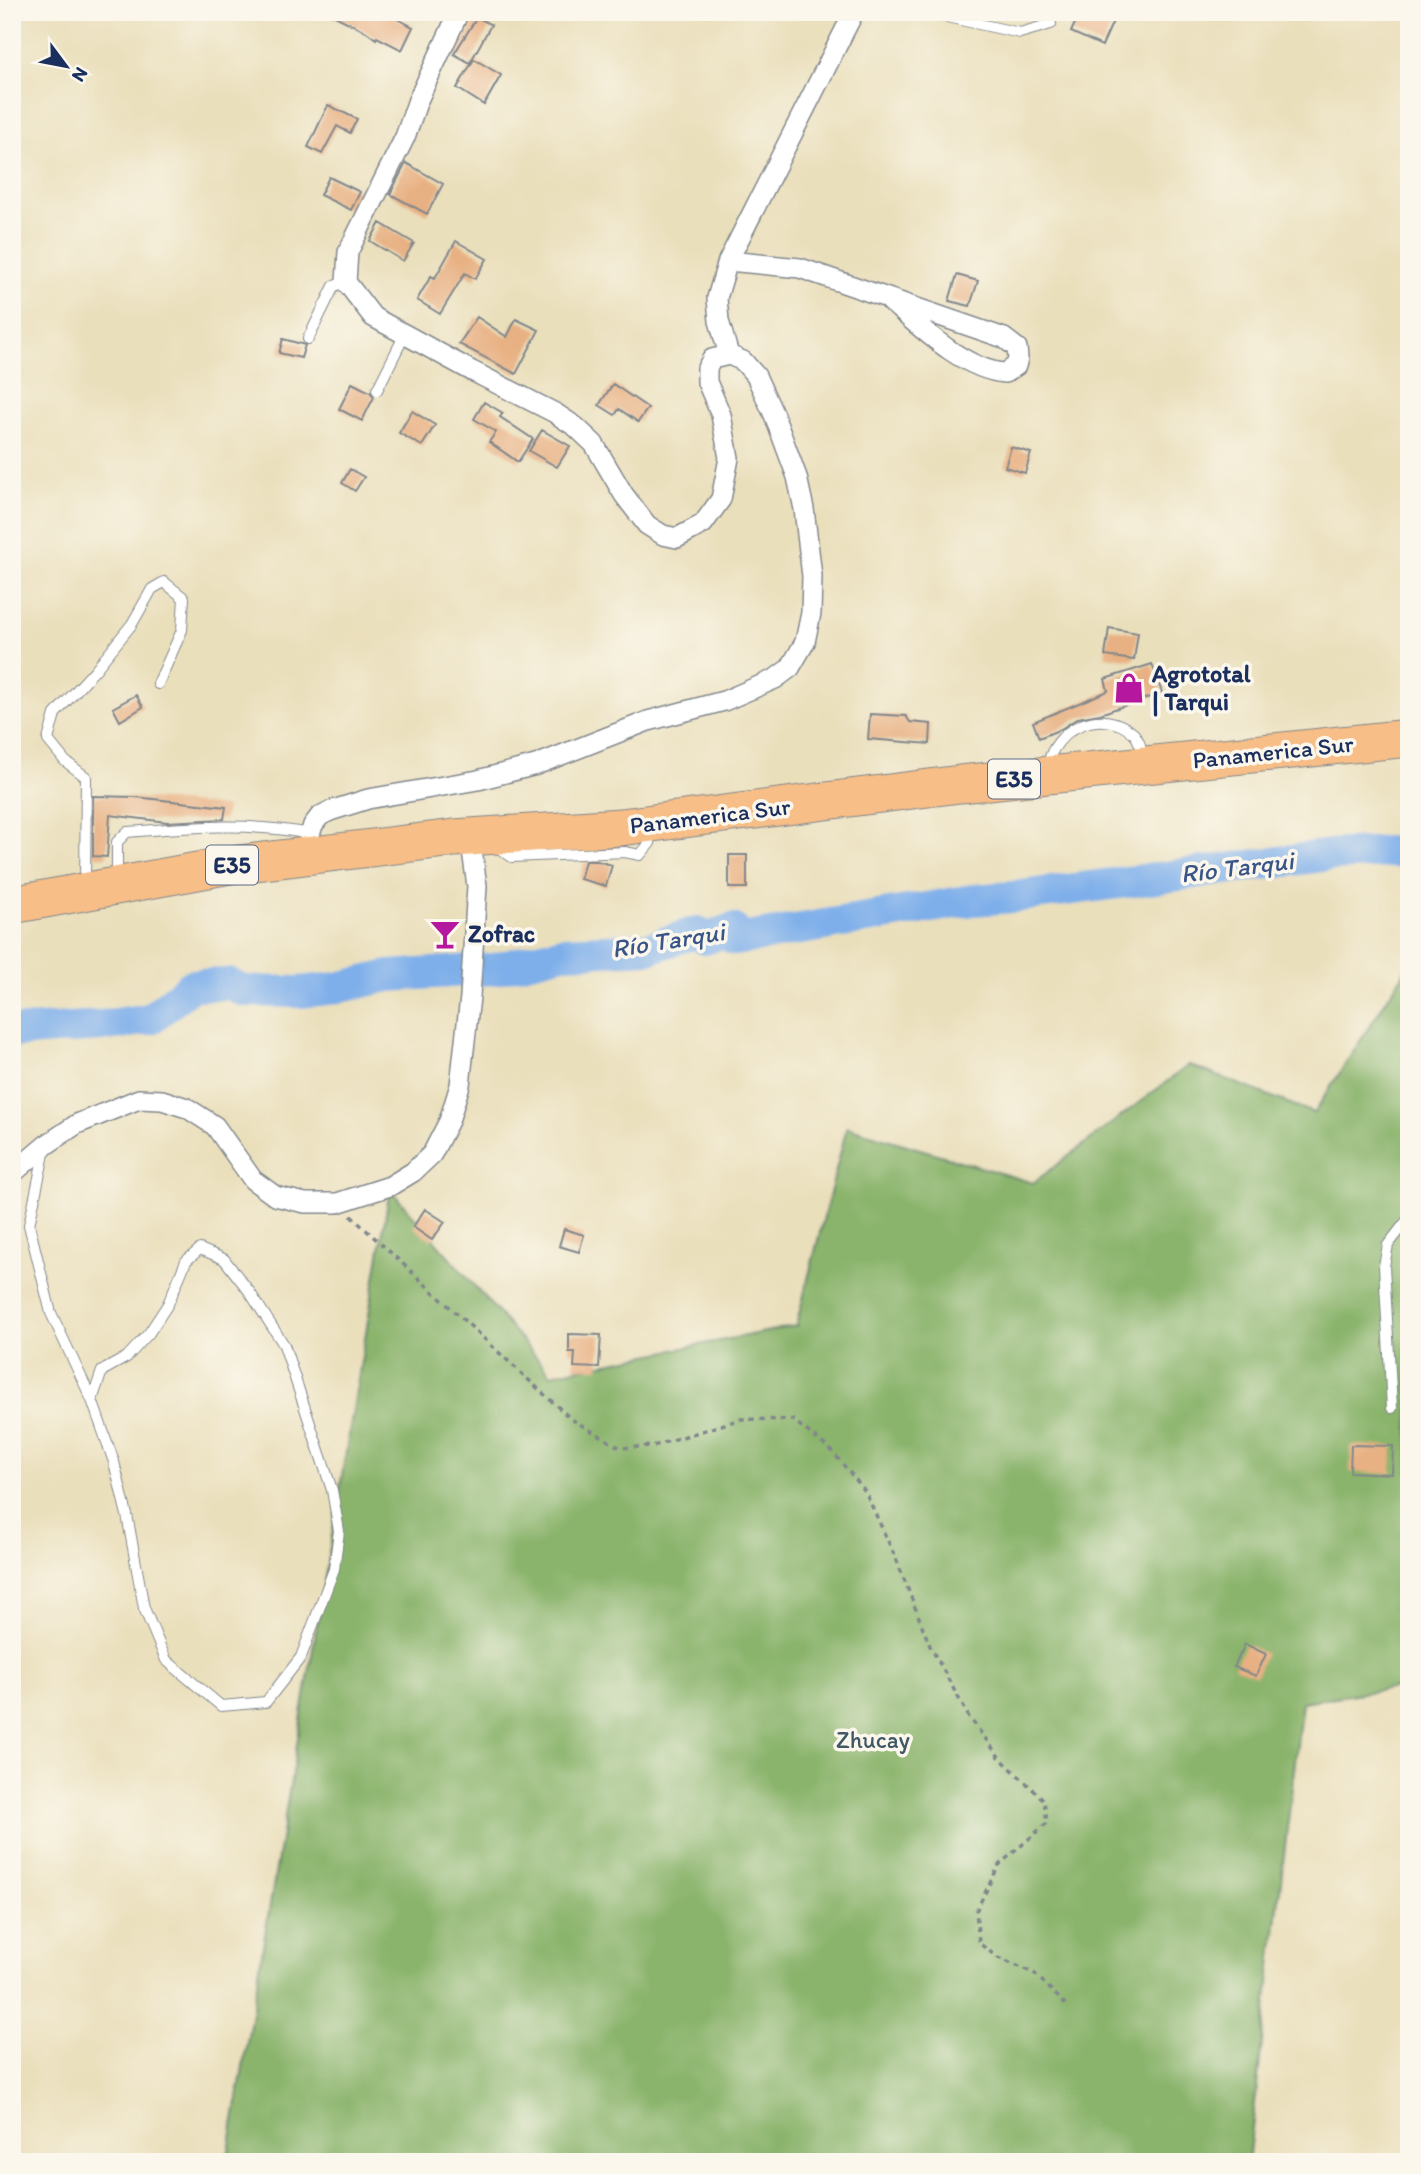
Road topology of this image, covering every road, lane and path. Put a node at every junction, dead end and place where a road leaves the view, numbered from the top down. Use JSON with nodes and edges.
{"nodes":[{"id":1,"x":459,"y":12,"type":"edge"},
{"id":2,"x":854,"y":12,"type":"edge"},
{"id":3,"x":924,"y":12,"type":"edge"},
{"id":4,"x":1051,"y":24,"type":"dead end"},
{"id":5,"x":728,"y":261,"type":"junction"},
{"id":6,"x":346,"y":282,"type":"junction"},
{"id":7,"x":890,"y":301,"type":"junction"},
{"id":8,"x":405,"y":334,"type":"junction"},
{"id":9,"x":308,"y":338,"type":"dead end"},
{"id":10,"x":729,"y":355,"type":"junction"},
{"id":11,"x":377,"y":390,"type":"dead end"},
{"id":12,"x":158,"y":684,"type":"dead end"},
{"id":13,"x":1409,"y":738,"type":"edge"},
{"id":14,"x":1145,"y":765,"type":"junction"},
{"id":15,"x":1045,"y":775,"type":"junction"},
{"id":16,"x":479,"y":836,"type":"junction"},
{"id":17,"x":309,"y":845,"type":"junction"},
{"id":18,"x":101,"y":889,"type":"junction"},
{"id":19,"x":12,"y":905,"type":"edge"},
{"id":20,"x":46,"y":1145,"type":"junction"},
{"id":21,"x":12,"y":1174,"type":"edge"},
{"id":22,"x":337,"y":1203,"type":"junction"},
{"id":23,"x":1409,"y":1218,"type":"edge"},
{"id":24,"x":92,"y":1400,"type":"junction"},
{"id":25,"x":1392,"y":1408,"type":"dead end"},
{"id":26,"x":1068,"y":2007,"type":"dead end"}],
"edges":[{"from":1,"to":6,"type":"street"},
{"from":2,"to":5,"type":"street"},
{"from":3,"to":4,"type":"lane"},
{"from":5,"to":7,"type":"street"},
{"from":5,"to":10,"type":"street"},
{"from":6,"to":8,"type":"street"},
{"from":6,"to":9,"type":"lane"},
{"from":7,"to":7,"type":"street"},
{"from":8,"to":10,"type":"street"},
{"from":8,"to":11,"type":"lane"},
{"from":10,"to":17,"type":"street"},
{"from":12,"to":18,"type":"lane"},
{"from":13,"to":14,"type":"highway","name":"Panamerica Sur","number":"E35"},
{"from":14,"to":15,"type":"highway","name":"Panamerica Sur","number":"E35"},
{"from":14,"to":15,"type":"lane"},
{"from":15,"to":16,"type":"highway","name":"Panamerica Sur","number":"E35"},
{"from":16,"to":17,"type":"highway","name":"Panamerica Sur","number":"E35"},
{"from":16,"to":22,"type":"street"},
{"from":17,"to":18,"type":"highway","name":"Panamerica Sur","number":"E35"},
{"from":17,"to":18,"type":"lane"},
{"from":18,"to":19,"type":"highway","name":"Panamerica Sur","number":"E35"},
{"from":20,"to":21,"type":"street"},
{"from":20,"to":22,"type":"street"},
{"from":20,"to":24,"type":"lane"},
{"from":22,"to":26,"type":"path"},
{"from":23,"to":25,"type":"lane"},
{"from":24,"to":24,"type":"lane"}]}
